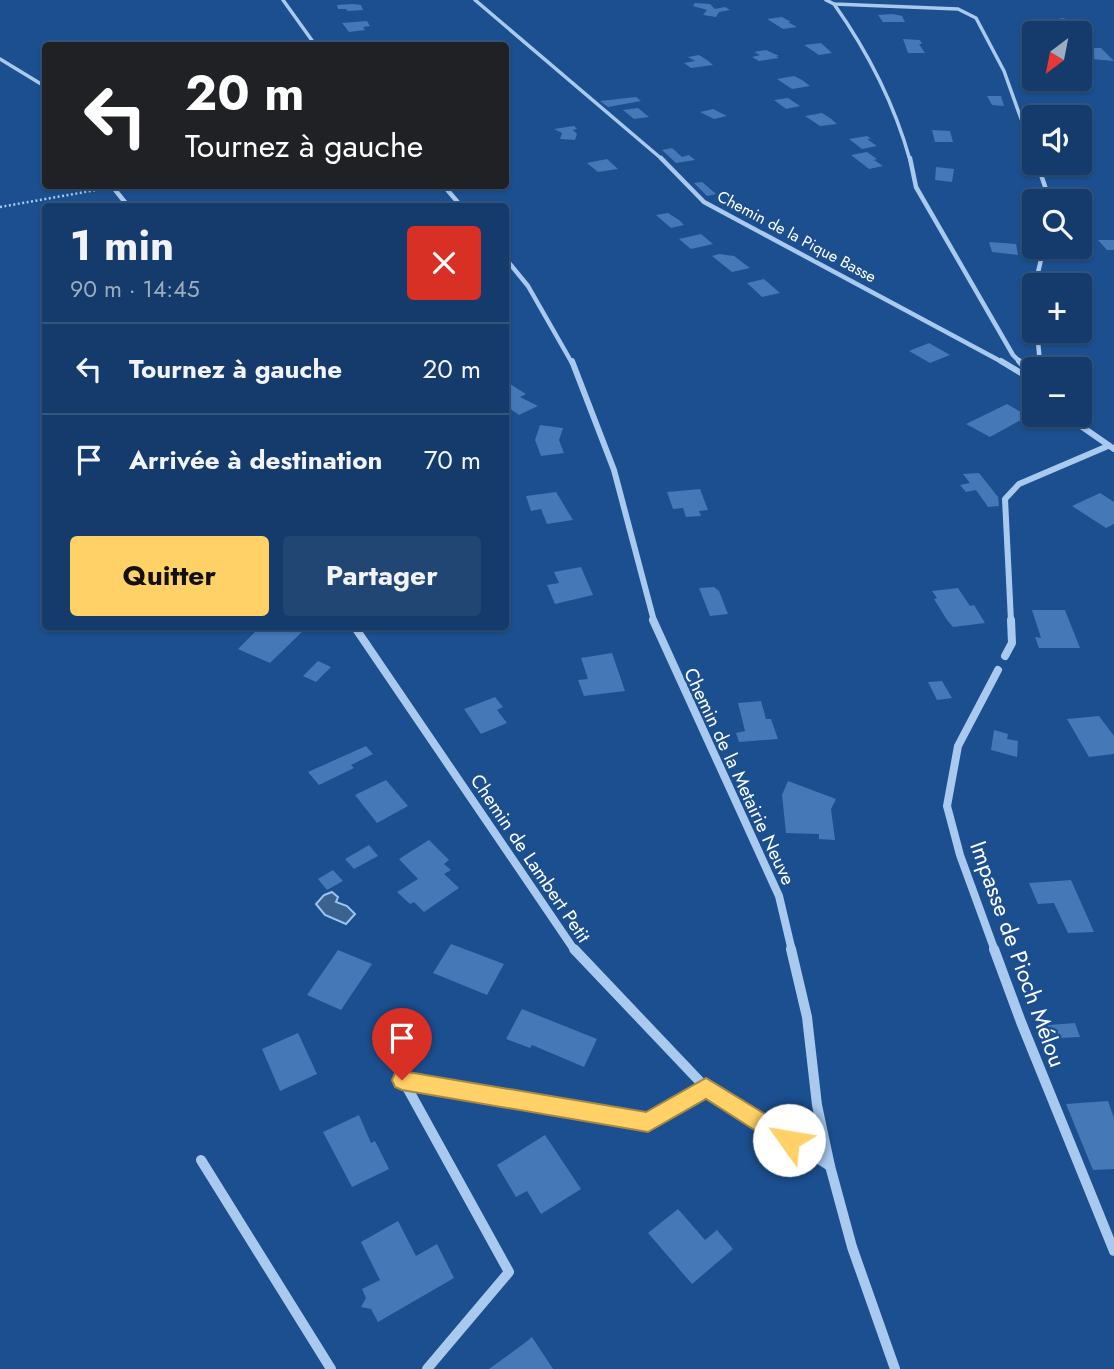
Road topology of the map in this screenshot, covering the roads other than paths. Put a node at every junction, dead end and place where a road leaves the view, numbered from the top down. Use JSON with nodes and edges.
{"nodes":[{"id":1,"x":283,"y":0,"type":"edge"},
{"id":2,"x":475,"y":0,"type":"edge"},
{"id":3,"x":826,"y":0,"type":"edge"},
{"id":4,"x":834,"y":4,"type":"junction"},
{"id":5,"x":313,"y":42,"type":"edge"},
{"id":6,"x":0,"y":59,"type":"edge"},
{"id":7,"x":42,"y":85,"type":"edge"},
{"id":8,"x":1022,"y":121,"type":"edge"},
{"id":9,"x":447,"y":189,"type":"edge"},
{"id":10,"x":458,"y":203,"type":"edge"},
{"id":11,"x":509,"y":263,"type":"edge"},
{"id":12,"x":1022,"y":365,"type":"edge"},
{"id":13,"x":1022,"y":372,"type":"edge"},
{"id":14,"x":1082,"y":427,"type":"edge"},
{"id":15,"x":1111,"y":448,"type":"edge"},
{"id":16,"x":357,"y":630,"type":"edge"},
{"id":17,"x":1005,"y":656,"type":"dead end"},
{"id":18,"x":998,"y":670,"type":"dead end"},
{"id":19,"x":706,"y":1088,"type":"junction"},
{"id":20,"x":201,"y":1160,"type":"dead end"},
{"id":21,"x":830,"y":1166,"type":"junction"},
{"id":22,"x":1114,"y":1251,"type":"edge"},
{"id":23,"x":331,"y":1369,"type":"edge"},
{"id":24,"x":427,"y":1369,"type":"edge"},
{"id":25,"x":895,"y":1369,"type":"edge"}],
"edges":[{"from":1,"to":5,"type":"street"},
{"from":2,"to":13,"type":"street","name":"Chemin de la Pique Basse"},
{"from":3,"to":4,"type":"street"},
{"from":4,"to":8,"type":"street"},
{"from":4,"to":12,"type":"street"},
{"from":6,"to":7,"type":"street"},
{"from":9,"to":10,"type":"street"},
{"from":11,"to":21,"type":"street","name":"Chemin de la Metairie Neuve"},
{"from":14,"to":15,"type":"street"},
{"from":15,"to":17,"type":"street"},
{"from":16,"to":19,"type":"street","name":"Chemin de Lambert Petit"},
{"from":18,"to":22,"type":"street","name":"Impasse de Pioch Mélou"},
{"from":19,"to":21,"type":"street","name":"Chemin de Lambert Petit"},
{"from":19,"to":24,"type":"street"},
{"from":20,"to":23,"type":"street"},
{"from":21,"to":25,"type":"street","name":"Chemin de la Metairie Neuve"}]}
